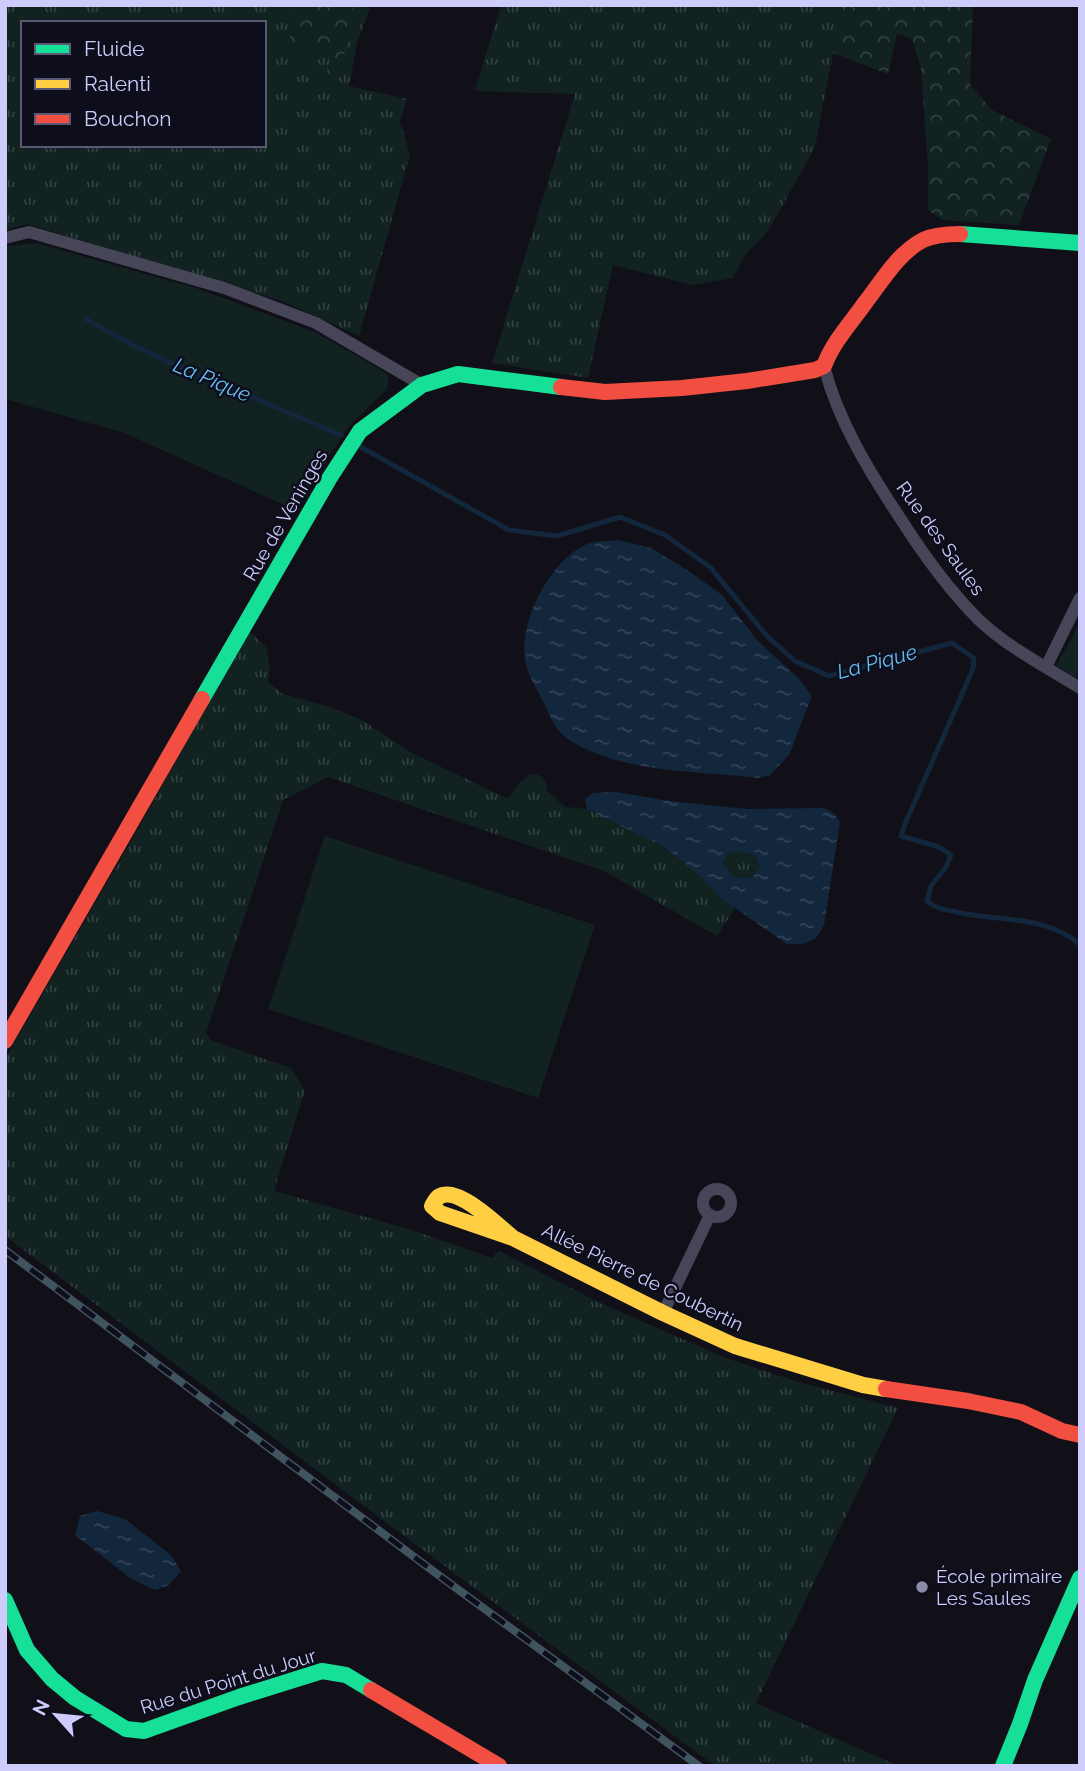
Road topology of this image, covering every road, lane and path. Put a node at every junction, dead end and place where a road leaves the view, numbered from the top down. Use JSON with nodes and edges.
{"nodes":[{"id":1,"x":5,"y":237,"type":"edge"},
{"id":2,"x":1080,"y":243,"type":"edge"},
{"id":3,"x":824,"y":366,"type":"junction"},
{"id":4,"x":422,"y":385,"type":"junction"},
{"id":5,"x":1080,"y":598,"type":"edge"},
{"id":6,"x":1046,"y":667,"type":"junction"},
{"id":7,"x":1080,"y":688,"type":"edge"},
{"id":8,"x":5,"y":1041,"type":"edge"},
{"id":9,"x":710,"y":1215,"type":"dead end"},
{"id":10,"x":513,"y":1237,"type":"dead end"},
{"id":11,"x":663,"y":1313,"type":"junction"},
{"id":12,"x":1080,"y":1435,"type":"edge"},
{"id":13,"x":1080,"y":1578,"type":"edge"},
{"id":14,"x":5,"y":1600,"type":"edge"},
{"id":15,"x":10,"y":1627,"type":"edge"},
{"id":16,"x":499,"y":1766,"type":"edge"},
{"id":17,"x":1003,"y":1766,"type":"edge"}],
"edges":[{"from":1,"to":4,"type":"street"},
{"from":2,"to":3,"type":"street"},
{"from":3,"to":4,"type":"street","name":"Rue de Veninges"},
{"from":3,"to":6,"type":"street","name":"Rue des Saules"},
{"from":4,"to":8,"type":"street","name":"Rue de Veninges"},
{"from":5,"to":6,"type":"street"},
{"from":6,"to":7,"type":"street","name":"Rue des Saules"},
{"from":9,"to":11,"type":"street"},
{"from":10,"to":11,"type":"street","name":"Allée Pierre de Coubertin"},
{"from":11,"to":12,"type":"street","name":"Allée Pierre de Coubertin"},
{"from":13,"to":17,"type":"street"},
{"from":14,"to":15,"type":"street","name":"Rue du Point du Jour"},
{"from":15,"to":16,"type":"street","name":"Rue du Point du Jour"}]}
